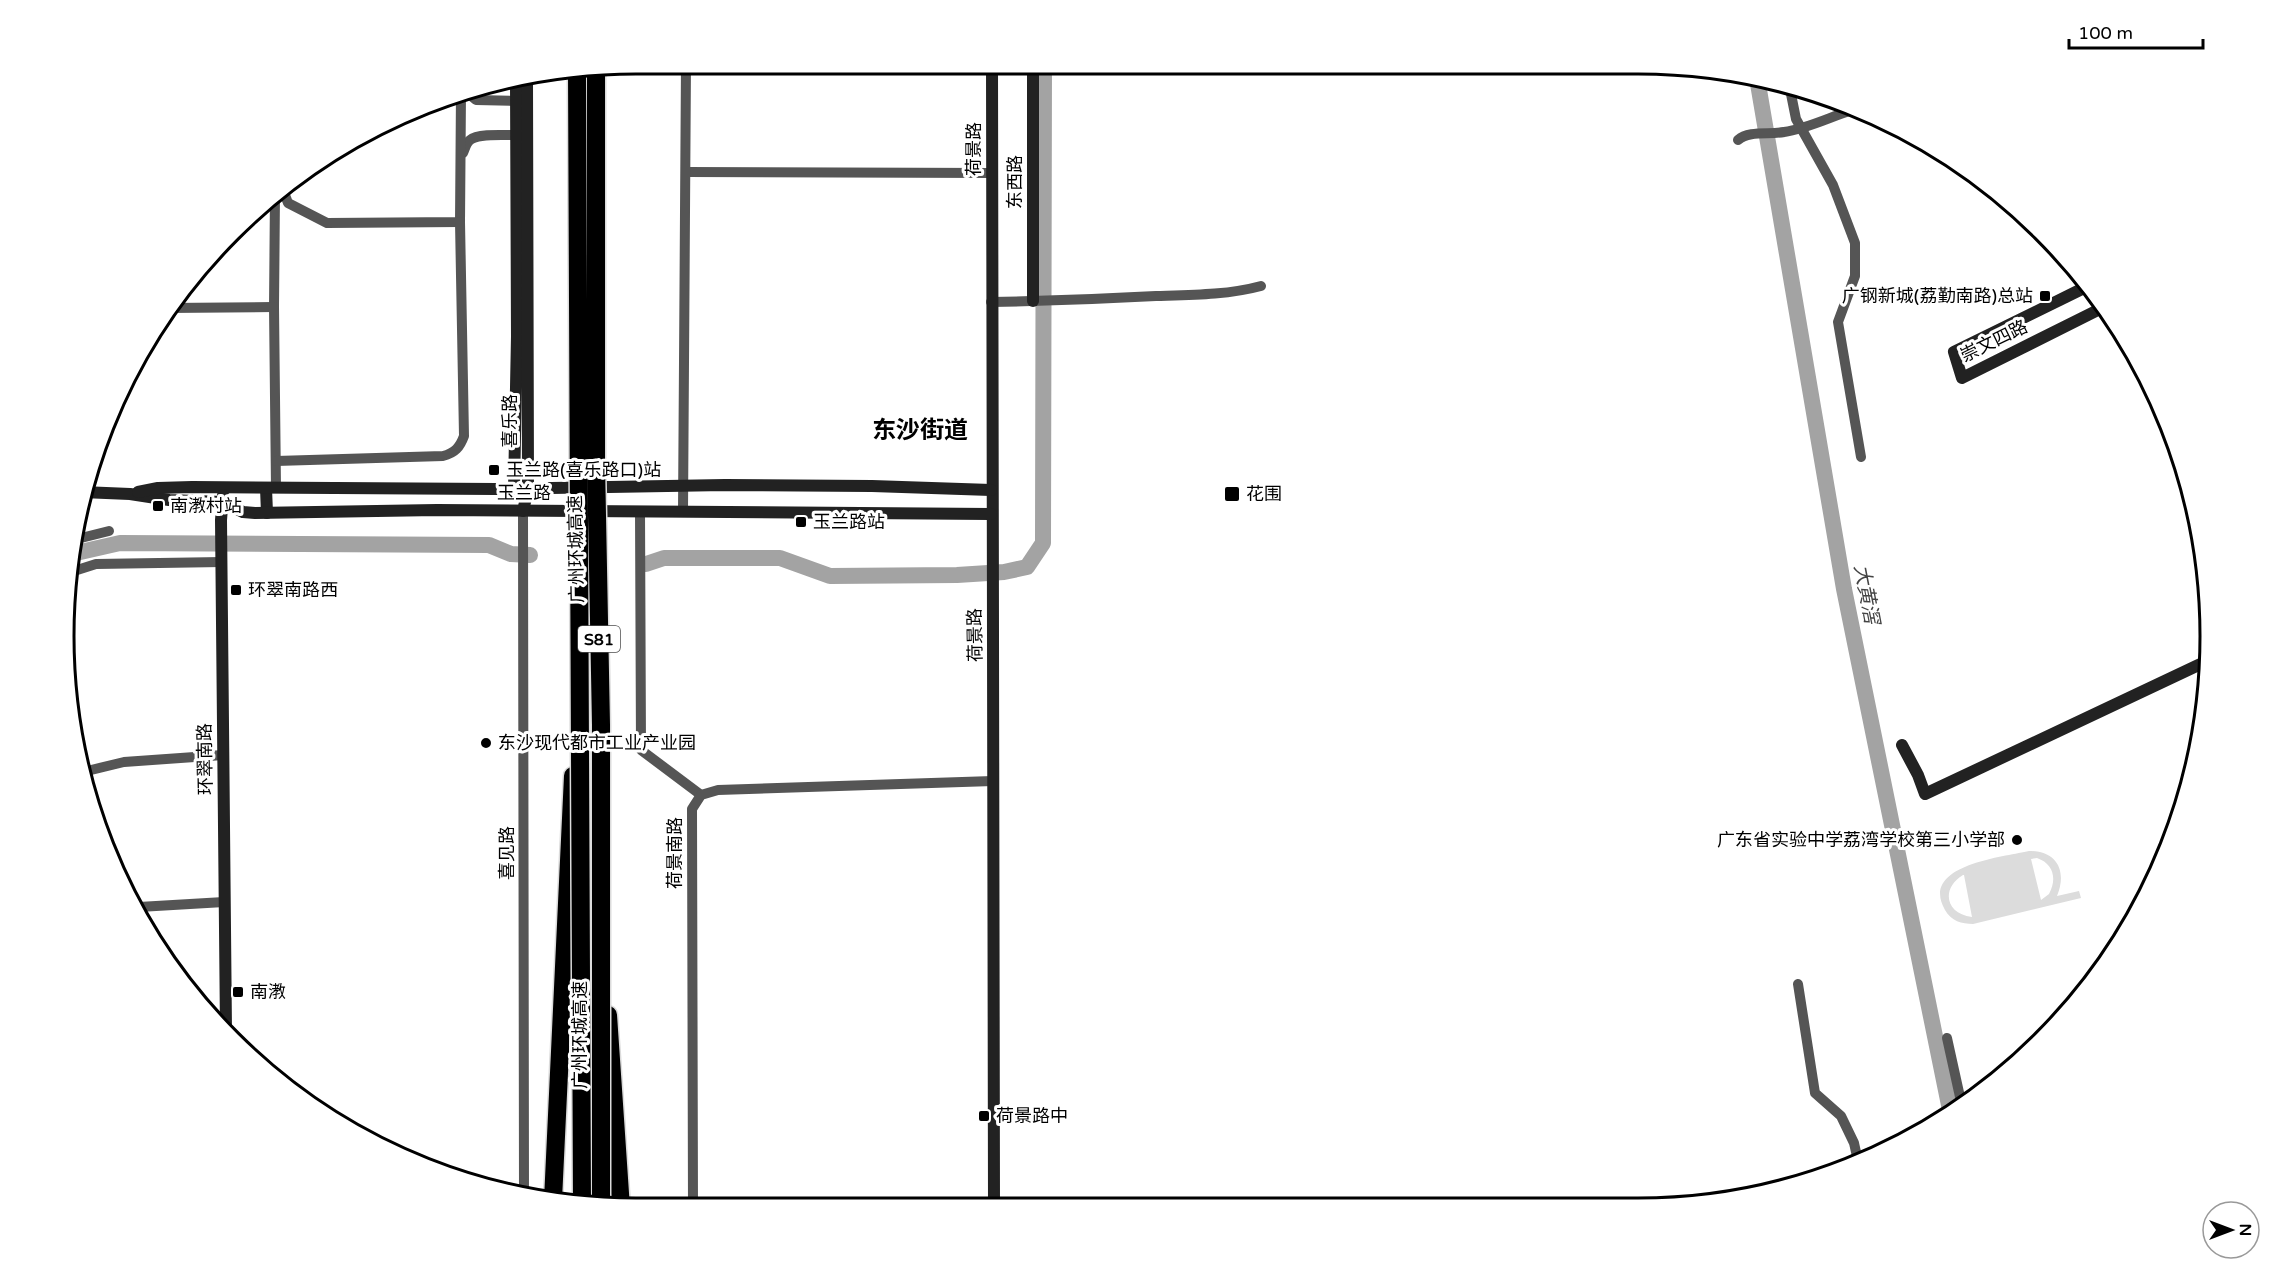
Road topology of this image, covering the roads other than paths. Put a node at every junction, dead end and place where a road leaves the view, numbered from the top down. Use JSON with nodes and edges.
{"nodes":[{"id":1,"x":686,"y":74,"type":"edge"},
{"id":2,"x":992,"y":74,"type":"edge"},
{"id":3,"x":1033,"y":74,"type":"edge"},
{"id":4,"x":596,"y":75,"type":"edge"},
{"id":5,"x":577,"y":77,"type":"edge"},
{"id":6,"x":526,"y":84,"type":"edge"},
{"id":7,"x":517,"y":86,"type":"edge"},
{"id":8,"x":1792,"y":96,"type":"edge"},
{"id":9,"x":473,"y":98,"type":"edge"},
{"id":10,"x":463,"y":101,"type":"edge"},
{"id":11,"x":521,"y":101,"type":"junction"},
{"id":12,"x":1843,"y":113,"type":"edge"},
{"id":13,"x":1800,"y":127,"type":"junction"},
{"id":14,"x":522,"y":135,"type":"junction"},
{"id":15,"x":1738,"y":140,"type":"dead end"},
{"id":16,"x":460,"y":162,"type":"junction"},
{"id":17,"x":686,"y":172,"type":"junction"},
{"id":18,"x":992,"y":173,"type":"junction"},
{"id":19,"x":286,"y":197,"type":"edge"},
{"id":20,"x":275,"y":205,"type":"edge"},
{"id":21,"x":460,"y":222,"type":"junction"},
{"id":22,"x":1261,"y":286,"type":"dead end"},
{"id":23,"x":2080,"y":290,"type":"edge"},
{"id":24,"x":1034,"y":301,"type":"junction"},
{"id":25,"x":991,"y":302,"type":"junction"},
{"id":26,"x":274,"y":307,"type":"junction"},
{"id":27,"x":179,"y":308,"type":"edge"},
{"id":28,"x":2096,"y":311,"type":"edge"},
{"id":29,"x":1861,"y":457,"type":"dead end"},
{"id":30,"x":276,"y":461,"type":"junction"},
{"id":31,"x":683,"y":486,"type":"junction"},
{"id":32,"x":225,"y":488,"type":"junction"},
{"id":33,"x":271,"y":488,"type":"junction"},
{"id":34,"x":514,"y":489,"type":"junction"},
{"id":35,"x":528,"y":489,"type":"junction"},
{"id":36,"x":991,"y":490,"type":"junction"},
{"id":37,"x":92,"y":492,"type":"edge"},
{"id":38,"x":130,"y":494,"type":"junction"},
{"id":39,"x":222,"y":502,"type":"junction"},
{"id":40,"x":522,"y":511,"type":"junction"},
{"id":41,"x":640,"y":511,"type":"junction"},
{"id":42,"x":683,"y":512,"type":"junction"},
{"id":43,"x":267,"y":513,"type":"junction"},
{"id":44,"x":991,"y":514,"type":"junction"},
{"id":45,"x":109,"y":531,"type":"dead end"},
{"id":46,"x":82,"y":538,"type":"edge"},
{"id":47,"x":222,"y":560,"type":"junction"},
{"id":48,"x":77,"y":570,"type":"edge"},
{"id":49,"x":581,"y":637,"type":"junction"},
{"id":50,"x":2198,"y":665,"type":"edge"},
{"id":51,"x":601,"y":725,"type":"junction"},
{"id":52,"x":1902,"y":745,"type":"dead end"},
{"id":53,"x":223,"y":755,"type":"junction"},
{"id":54,"x":90,"y":770,"type":"edge"},
{"id":55,"x":993,"y":781,"type":"junction"},
{"id":56,"x":701,"y":795,"type":"junction"},
{"id":57,"x":224,"y":902,"type":"junction"},
{"id":58,"x":144,"y":907,"type":"edge"},
{"id":59,"x":1798,"y":984,"type":"dead end"},
{"id":60,"x":226,"y":1021,"type":"edge"},
{"id":61,"x":1947,"y":1038,"type":"dead end"},
{"id":62,"x":559,"y":1067,"type":"junction"},
{"id":63,"x":1960,"y":1096,"type":"edge"},
{"id":64,"x":1856,"y":1154,"type":"edge"},
{"id":65,"x":524,"y":1187,"type":"edge"},
{"id":66,"x":553,"y":1192,"type":"edge"},
{"id":67,"x":559,"y":1193,"type":"edge"},
{"id":68,"x":582,"y":1196,"type":"edge"},
{"id":69,"x":601,"y":1197,"type":"edge"},
{"id":70,"x":620,"y":1198,"type":"edge"},
{"id":71,"x":693,"y":1198,"type":"edge"},
{"id":72,"x":994,"y":1198,"type":"edge"}],
"edges":[{"from":1,"to":17,"type":"street"},
{"from":2,"to":18,"type":"street","name":"荷景路"},
{"from":3,"to":24,"type":"street","name":"东西路"},
{"from":4,"to":51,"type":"highway","name":"广州环城高速","number":"S81","bridge":true},
{"from":5,"to":49,"type":"highway","name":"广州环城高速","number":"S81","bridge":true},
{"from":6,"to":11,"type":"street","name":"喜乐路"},
{"from":7,"to":11,"type":"street","name":"喜乐路"},
{"from":8,"to":13,"type":"street"},
{"from":9,"to":11,"type":"street"},
{"from":10,"to":16,"type":"street"},
{"from":11,"to":14,"type":"street","name":"喜乐路"},
{"from":12,"to":13,"type":"street"},
{"from":13,"to":15,"type":"street"},
{"from":13,"to":29,"type":"street"},
{"from":14,"to":16,"type":"street"},
{"from":14,"to":34,"type":"street","name":"喜乐路"},
{"from":14,"to":35,"type":"street","name":"喜乐路"},
{"from":16,"to":21,"type":"street"},
{"from":17,"to":18,"type":"street"},
{"from":17,"to":31,"type":"street"},
{"from":18,"to":25,"type":"street","name":"荷景路"},
{"from":19,"to":21,"type":"street"},
{"from":20,"to":26,"type":"street"},
{"from":21,"to":30,"type":"street"},
{"from":22,"to":24,"type":"street"},
{"from":23,"to":28,"type":"street","name":"崇文四路"},
{"from":24,"to":25,"type":"street"},
{"from":25,"to":36,"type":"street","name":"荷景路"},
{"from":26,"to":27,"type":"street"},
{"from":26,"to":30,"type":"street"},
{"from":30,"to":33,"type":"street"},
{"from":31,"to":35,"type":"street","name":"玉兰路"},
{"from":31,"to":36,"type":"street","name":"玉兰路"},
{"from":31,"to":42,"type":"street"},
{"from":32,"to":33,"type":"street","name":"玉兰路"},
{"from":32,"to":38,"type":"street","name":"玉兰路"},
{"from":32,"to":39,"type":"street","name":"环翠南路"},
{"from":33,"to":34,"type":"street","name":"玉兰路"},
{"from":33,"to":43,"type":"street"},
{"from":34,"to":35,"type":"street","name":"玉兰路"},
{"from":34,"to":40,"type":"street","name":"喜乐路"},
{"from":35,"to":40,"type":"street","name":"喜乐路"},
{"from":36,"to":44,"type":"street","name":"荷景路"},
{"from":37,"to":38,"type":"street","name":"玉兰路"},
{"from":38,"to":39,"type":"street","name":"玉兰路"},
{"from":39,"to":43,"type":"street","name":"玉兰路"},
{"from":39,"to":47,"type":"street","name":"环翠南路"},
{"from":40,"to":41,"type":"street","name":"玉兰路"},
{"from":40,"to":43,"type":"street","name":"玉兰路"},
{"from":40,"to":65,"type":"street","name":"喜见路"},
{"from":41,"to":42,"type":"street","name":"玉兰路"},
{"from":41,"to":56,"type":"street"},
{"from":42,"to":44,"type":"street","name":"玉兰路"},
{"from":44,"to":55,"type":"street","name":"荷景路"},
{"from":45,"to":46,"type":"street"},
{"from":47,"to":48,"type":"street"},
{"from":47,"to":53,"type":"street","name":"环翠南路"},
{"from":49,"to":62,"type":"highway","bridge":true},
{"from":49,"to":68,"type":"highway","name":"广州环城高速","number":"S81","bridge":true},
{"from":50,"to":52,"type":"street"},
{"from":51,"to":69,"type":"highway","name":"广州环城高速","number":"S81","bridge":true},
{"from":51,"to":70,"type":"highway","bridge":true},
{"from":53,"to":54,"type":"street"},
{"from":53,"to":57,"type":"street","name":"环翠南路"},
{"from":55,"to":56,"type":"street"},
{"from":55,"to":72,"type":"street","name":"荷景路"},
{"from":56,"to":71,"type":"street","name":"荷景南路"},
{"from":57,"to":58,"type":"street"},
{"from":57,"to":60,"type":"street","name":"环翠南路"},
{"from":59,"to":64,"type":"street"},
{"from":61,"to":63,"type":"street"},
{"from":62,"to":66,"type":"highway"},
{"from":62,"to":67,"type":"highway"}]}
